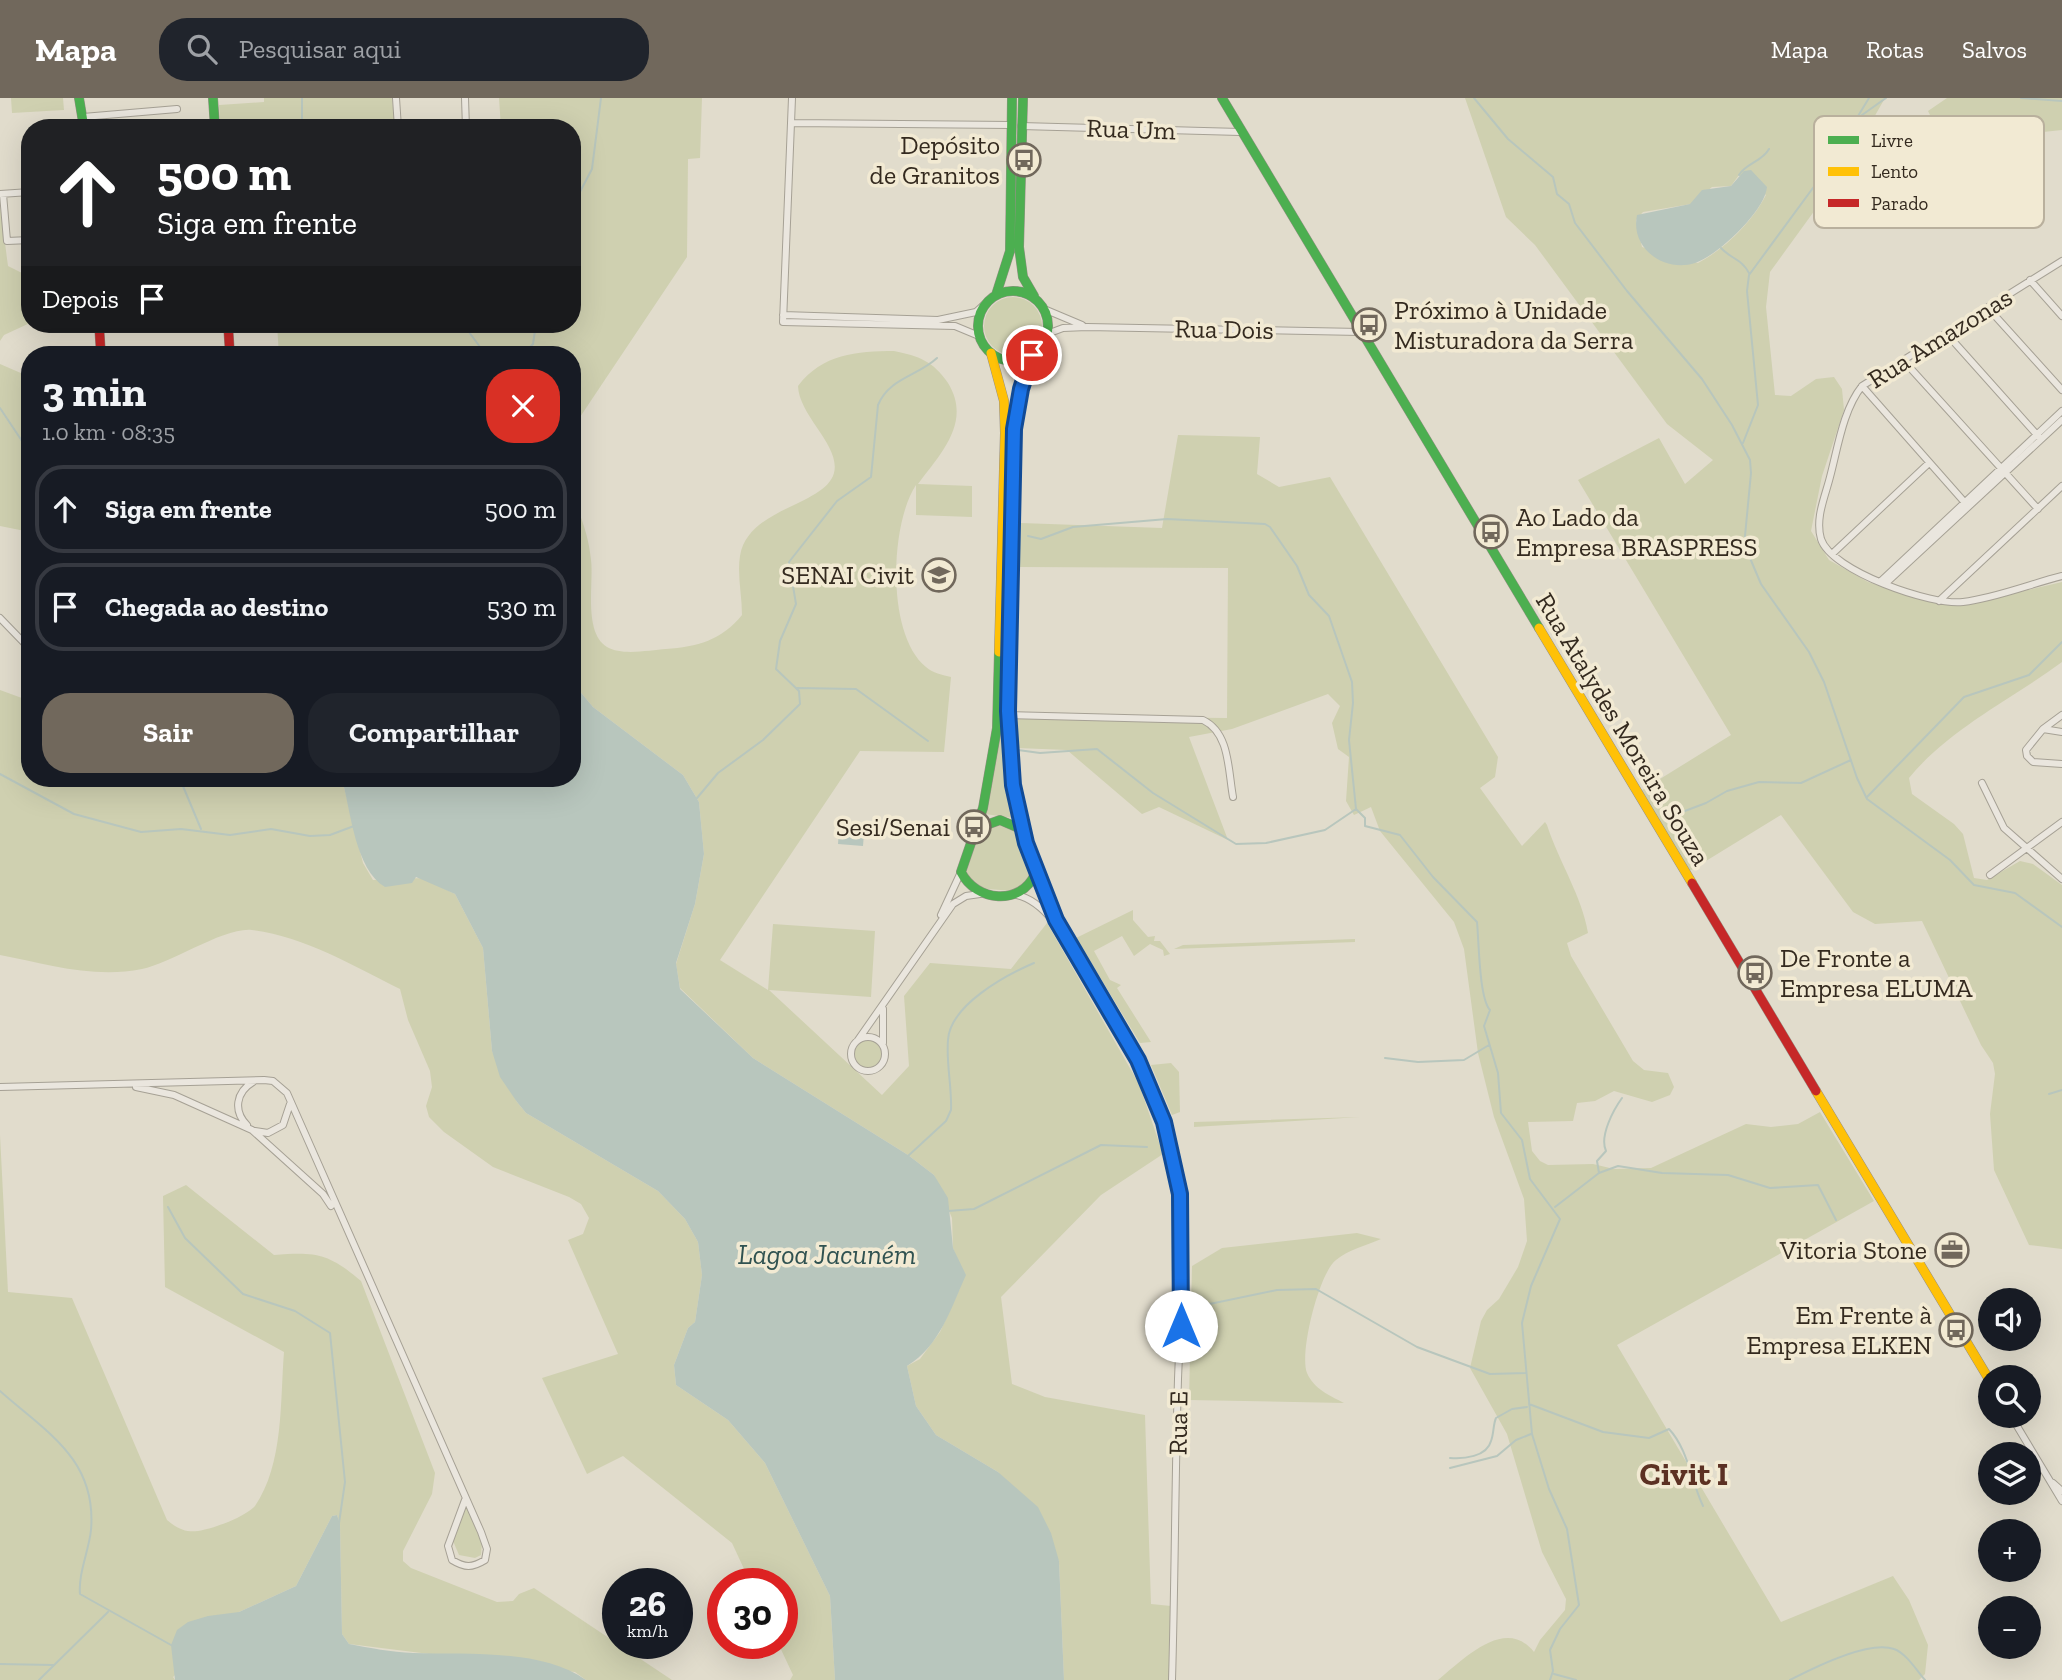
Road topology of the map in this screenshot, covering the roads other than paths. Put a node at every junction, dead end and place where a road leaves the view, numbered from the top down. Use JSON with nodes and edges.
{"nodes":[{"id":1,"x":213,"y":98,"type":"edge"},
{"id":2,"x":396,"y":98,"type":"edge"},
{"id":3,"x":465,"y":98,"type":"edge"},
{"id":4,"x":792,"y":98,"type":"edge"},
{"id":5,"x":1012,"y":98,"type":"edge"},
{"id":6,"x":1023,"y":98,"type":"edge"},
{"id":7,"x":1222,"y":98,"type":"edge"},
{"id":8,"x":80,"y":99,"type":"edge"},
{"id":9,"x":177,"y":109,"type":"dead end"},
{"id":10,"x":83,"y":117,"type":"joint"},
{"id":11,"x":214,"y":119,"type":"edge"},
{"id":12,"x":397,"y":119,"type":"edge"},
{"id":13,"x":466,"y":119,"type":"edge"},
{"id":14,"x":791,"y":123,"type":"junction"},
{"id":15,"x":1016,"y":126,"type":"junction"},
{"id":16,"x":1240,"y":132,"type":"junction"},
{"id":17,"x":21,"y":193,"type":"edge"},
{"id":18,"x":1,"y":194,"type":"edge"},
{"id":19,"x":21,"y":241,"type":"edge"},
{"id":20,"x":2062,"y":261,"type":"edge"},
{"id":21,"x":2031,"y":281,"type":"junction"},
{"id":22,"x":996,"y":295,"type":"junction"},
{"id":23,"x":1036,"y":299,"type":"junction"},
{"id":24,"x":987,"y":302,"type":"junction"},
{"id":25,"x":1988,"y":308,"type":"junction"},
{"id":26,"x":1044,"y":309,"type":"junction"},
{"id":27,"x":2062,"y":316,"type":"edge"},
{"id":28,"x":783,"y":319,"type":"junction"},
{"id":29,"x":1087,"y":327,"type":"junction"},
{"id":30,"x":1360,"y":332,"type":"junction"},
{"id":31,"x":1946,"y":333,"type":"junction"},
{"id":32,"x":1047,"y":334,"type":"junction"},
{"id":33,"x":979,"y":336,"type":"junction"},
{"id":34,"x":991,"y":353,"type":"junction"},
{"id":35,"x":1032,"y":355,"type":"junction"},
{"id":36,"x":1903,"y":360,"type":"junction"},
{"id":37,"x":1862,"y":386,"type":"junction"},
{"id":38,"x":2062,"y":390,"type":"edge"},
{"id":39,"x":2062,"y":411,"type":"edge"},
{"id":40,"x":2062,"y":420,"type":"edge"},
{"id":41,"x":2039,"y":437,"type":"junction"},
{"id":42,"x":1929,"y":463,"type":"junction"},
{"id":43,"x":2002,"y":472,"type":"junction"},
{"id":44,"x":2062,"y":486,"type":"edge"},
{"id":45,"x":1966,"y":505,"type":"junction"},
{"id":46,"x":2038,"y":509,"type":"junction"},
{"id":47,"x":1832,"y":554,"type":"junction"},
{"id":48,"x":2062,"y":576,"type":"edge"},
{"id":49,"x":1883,"y":583,"type":"junction"},
{"id":50,"x":1939,"y":601,"type":"junction"},
{"id":51,"x":0,"y":618,"type":"edge"},
{"id":52,"x":21,"y":640,"type":"edge"},
{"id":53,"x":1008,"y":715,"type":"junction"},
{"id":54,"x":2062,"y":715,"type":"edge"},
{"id":55,"x":2043,"y":729,"type":"junction"},
{"id":56,"x":2062,"y":732,"type":"edge"},
{"id":57,"x":2062,"y":764,"type":"edge"},
{"id":58,"x":1982,"y":783,"type":"dead end"},
{"id":59,"x":1233,"y":797,"type":"dead end"},
{"id":60,"x":2062,"y":822,"type":"edge"},
{"id":61,"x":977,"y":830,"type":"junction"},
{"id":62,"x":1023,"y":831,"type":"junction"},
{"id":63,"x":2026,"y":849,"type":"junction"},
{"id":64,"x":1035,"y":869,"type":"junction"},
{"id":65,"x":961,"y":872,"type":"junction"},
{"id":66,"x":1990,"y":875,"type":"dead end"},
{"id":67,"x":2062,"y":879,"type":"edge"},
{"id":68,"x":980,"y":894,"type":"junction"},
{"id":69,"x":1017,"y":895,"type":"junction"},
{"id":70,"x":933,"y":930,"type":"junction"},
{"id":71,"x":1066,"y":941,"type":"junction"},
{"id":72,"x":884,"y":1004,"type":"junction"},
{"id":73,"x":858,"y":1040,"type":"junction"},
{"id":74,"x":884,"y":1049,"type":"junction"},
{"id":75,"x":255,"y":1081,"type":"junction"},
{"id":76,"x":124,"y":1085,"type":"junction"},
{"id":77,"x":0,"y":1087,"type":"edge"},
{"id":78,"x":290,"y":1102,"type":"junction"},
{"id":79,"x":252,"y":1130,"type":"junction"},
{"id":80,"x":341,"y":1223,"type":"junction"},
{"id":81,"x":1980,"y":1365,"type":"edge"},
{"id":82,"x":2018,"y":1428,"type":"edge"},
{"id":83,"x":2051,"y":1482,"type":"junction"},
{"id":84,"x":2062,"y":1490,"type":"edge"},
{"id":85,"x":466,"y":1500,"type":"junction"},
{"id":86,"x":2062,"y":1501,"type":"edge"},
{"id":87,"x":1172,"y":1680,"type":"edge"}],
"edges":[{"from":1,"to":11,"type":"street"},
{"from":2,"to":12,"type":"street"},
{"from":3,"to":13,"type":"street"},
{"from":4,"to":14,"type":"street"},
{"from":5,"to":15,"type":"street"},
{"from":6,"to":15,"type":"street"},
{"from":7,"to":16,"type":"street","name":"Rua Atalydes Moreira Souza"},
{"from":8,"to":10,"type":"street"},
{"from":9,"to":10,"type":"street"},
{"from":14,"to":15,"type":"street","name":"Rua Um"},
{"from":14,"to":28,"type":"street"},
{"from":15,"to":16,"type":"street","name":"Rua Um"},
{"from":15,"to":22,"type":"street"},
{"from":15,"to":23,"type":"street"},
{"from":16,"to":30,"type":"street","name":"Rua Atalydes Moreira Souza"},
{"from":17,"to":18,"type":"street"},
{"from":18,"to":19,"type":"street"},
{"from":20,"to":21,"type":"street","name":"Rua Amazonas"},
{"from":21,"to":25,"type":"street","name":"Rua Amazonas"},
{"from":21,"to":27,"type":"street"},
{"from":22,"to":23,"type":"street"},
{"from":22,"to":24,"type":"street"},
{"from":23,"to":26,"type":"street"},
{"from":24,"to":28,"type":"street"},
{"from":24,"to":33,"type":"street"},
{"from":25,"to":31,"type":"street","name":"Rua Amazonas"},
{"from":25,"to":38,"type":"street"},
{"from":26,"to":29,"type":"street","name":"Rua Dois"},
{"from":26,"to":32,"type":"street"},
{"from":28,"to":33,"type":"street"},
{"from":29,"to":30,"type":"street","name":"Rua Dois"},
{"from":29,"to":32,"type":"street","name":"Rua Dois"},
{"from":30,"to":81,"type":"street","name":"Rua Atalydes Moreira Souza"},
{"from":31,"to":36,"type":"street","name":"Rua Amazonas"},
{"from":31,"to":41,"type":"street"},
{"from":32,"to":35,"type":"street"},
{"from":33,"to":34,"type":"street"},
{"from":34,"to":35,"type":"street"},
{"from":34,"to":61,"type":"street"},
{"from":35,"to":53,"type":"street"},
{"from":36,"to":37,"type":"street","name":"Rua Amazonas"},
{"from":36,"to":43,"type":"street"},
{"from":37,"to":42,"type":"street"},
{"from":37,"to":47,"type":"street","name":"Rua Amazonas"},
{"from":39,"to":41,"type":"street"},
{"from":40,"to":41,"type":"street"},
{"from":41,"to":43,"type":"street"},
{"from":42,"to":45,"type":"street"},
{"from":42,"to":47,"type":"street"},
{"from":43,"to":45,"type":"street"},
{"from":43,"to":46,"type":"street"},
{"from":44,"to":46,"type":"street"},
{"from":45,"to":49,"type":"street"},
{"from":46,"to":50,"type":"street"},
{"from":47,"to":49,"type":"street"},
{"from":48,"to":50,"type":"street"},
{"from":49,"to":50,"type":"street"},
{"from":51,"to":52,"type":"street"},
{"from":53,"to":59,"type":"street"},
{"from":53,"to":62,"type":"street"},
{"from":54,"to":55,"type":"street"},
{"from":55,"to":56,"type":"street"},
{"from":55,"to":57,"type":"street"},
{"from":58,"to":63,"type":"street"},
{"from":60,"to":63,"type":"street"},
{"from":61,"to":62,"type":"street"},
{"from":61,"to":65,"type":"street"},
{"from":62,"to":64,"type":"street"},
{"from":63,"to":66,"type":"street"},
{"from":63,"to":67,"type":"street"},
{"from":64,"to":69,"type":"street"},
{"from":64,"to":71,"type":"street","name":"Rua E"},
{"from":65,"to":68,"type":"street"},
{"from":65,"to":70,"type":"street"},
{"from":68,"to":69,"type":"street"},
{"from":68,"to":70,"type":"street"},
{"from":69,"to":71,"type":"street","name":"Rua E"},
{"from":70,"to":72,"type":"street"},
{"from":71,"to":87,"type":"street","name":"Rua E"},
{"from":72,"to":73,"type":"street"},
{"from":72,"to":74,"type":"street"},
{"from":73,"to":74,"type":"street"},
{"from":73,"to":74,"type":"street"},
{"from":75,"to":76,"type":"street"},
{"from":75,"to":78,"type":"street"},
{"from":75,"to":79,"type":"street"},
{"from":76,"to":77,"type":"street"},
{"from":76,"to":79,"type":"street"},
{"from":78,"to":79,"type":"street"},
{"from":78,"to":80,"type":"street"},
{"from":79,"to":80,"type":"street"},
{"from":80,"to":85,"type":"street"},
{"from":82,"to":83,"type":"street"},
{"from":83,"to":84,"type":"street"},
{"from":83,"to":86,"type":"street"},
{"from":85,"to":85,"type":"street"}]}
